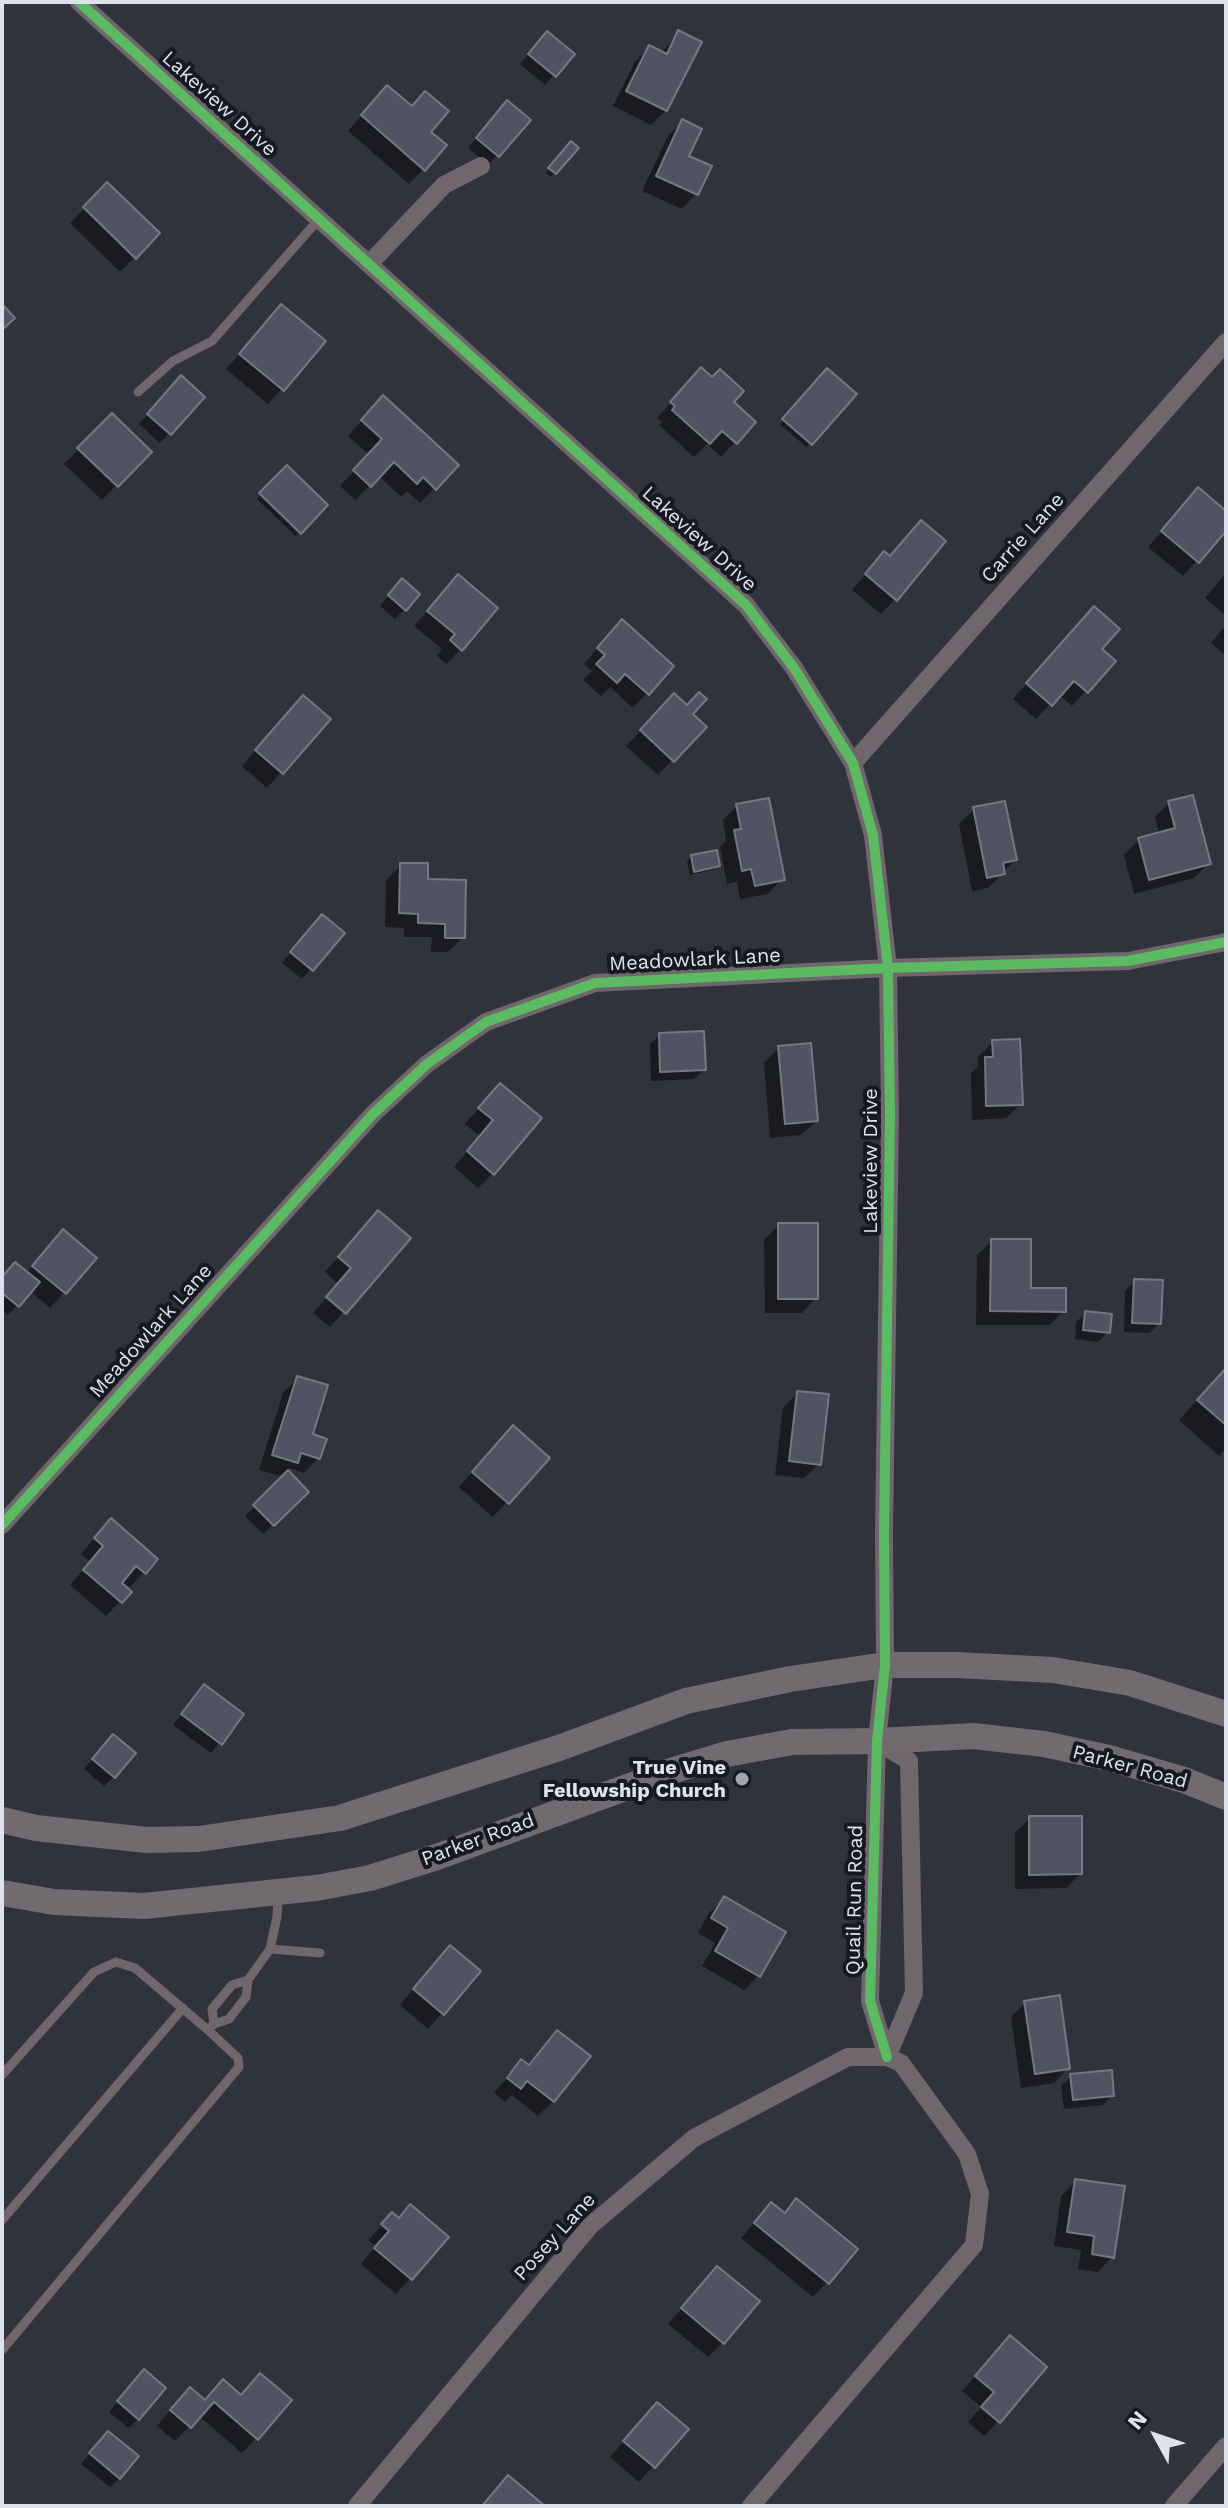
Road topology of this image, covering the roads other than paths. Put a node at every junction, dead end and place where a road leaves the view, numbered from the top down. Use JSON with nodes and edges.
{"nodes":[{"id":1,"x":79,"y":2,"type":"edge"},
{"id":2,"x":481,"y":166,"type":"dead end"},
{"id":3,"x":319,"y":219,"type":"junction"},
{"id":4,"x":369,"y":264,"type":"junction"},
{"id":5,"x":1226,"y":342,"type":"edge"},
{"id":6,"x":138,"y":392,"type":"dead end"},
{"id":7,"x":853,"y":763,"type":"junction"},
{"id":8,"x":1226,"y":942,"type":"edge"},
{"id":9,"x":888,"y":968,"type":"junction"},
{"id":10,"x":2,"y":1525,"type":"edge"},
{"id":11,"x":885,"y":1665,"type":"junction"},
{"id":12,"x":1226,"y":1714,"type":"edge"},
{"id":13,"x":877,"y":1741,"type":"junction"},
{"id":14,"x":1226,"y":1797,"type":"edge"},
{"id":15,"x":2,"y":1820,"type":"edge"},
{"id":16,"x":2,"y":1893,"type":"edge"},
{"id":17,"x":239,"y":1897,"type":"junction"},
{"id":18,"x":270,"y":1949,"type":"junction"},
{"id":19,"x":320,"y":1953,"type":"dead end"},
{"id":20,"x":248,"y":1980,"type":"junction"},
{"id":21,"x":183,"y":2008,"type":"junction"},
{"id":22,"x":211,"y":2027,"type":"junction"},
{"id":23,"x":887,"y":2057,"type":"junction"},
{"id":24,"x":2,"y":2075,"type":"edge"},
{"id":25,"x":2,"y":2220,"type":"edge"},
{"id":26,"x":2,"y":2350,"type":"edge"},
{"id":27,"x":1226,"y":2446,"type":"edge"},
{"id":28,"x":357,"y":2506,"type":"edge"},
{"id":29,"x":751,"y":2506,"type":"edge"},
{"id":30,"x":1174,"y":2506,"type":"edge"}],
"edges":[{"from":1,"to":3,"type":"street","name":"Lakeview Drive"},
{"from":2,"to":4,"type":"street"},
{"from":3,"to":4,"type":"street","name":"Lakeview Drive"},
{"from":3,"to":6,"type":"lane"},
{"from":4,"to":7,"type":"street","name":"Lakeview Drive"},
{"from":5,"to":7,"type":"street","name":"Carrie Lane"},
{"from":7,"to":9,"type":"street","name":"Lakeview Drive"},
{"from":8,"to":9,"type":"street","name":"Meadowlark Lane"},
{"from":9,"to":10,"type":"street","name":"Meadowlark Lane"},
{"from":9,"to":11,"type":"street","name":"Lakeview Drive"},
{"from":11,"to":12,"type":"main road"},
{"from":11,"to":13,"type":"street","name":"Lakeview Drive"},
{"from":11,"to":15,"type":"main road"},
{"from":13,"to":14,"type":"main road","name":"Parker Road"},
{"from":13,"to":17,"type":"main road","name":"Parker Road"},
{"from":13,"to":23,"type":"street","name":"Quail Run Road"},
{"from":13,"to":23,"type":"street"},
{"from":16,"to":17,"type":"main road","name":"Parker Road"},
{"from":17,"to":18,"type":"lane"},
{"from":18,"to":19,"type":"lane"},
{"from":18,"to":20,"type":"lane"},
{"from":20,"to":22,"type":"lane"},
{"from":20,"to":22,"type":"lane"},
{"from":21,"to":22,"type":"lane"},
{"from":21,"to":24,"type":"lane"},
{"from":21,"to":25,"type":"lane"},
{"from":22,"to":26,"type":"lane"},
{"from":23,"to":28,"type":"street","name":"Posey Lane"},
{"from":23,"to":29,"type":"street"},
{"from":27,"to":30,"type":"street"}]}
